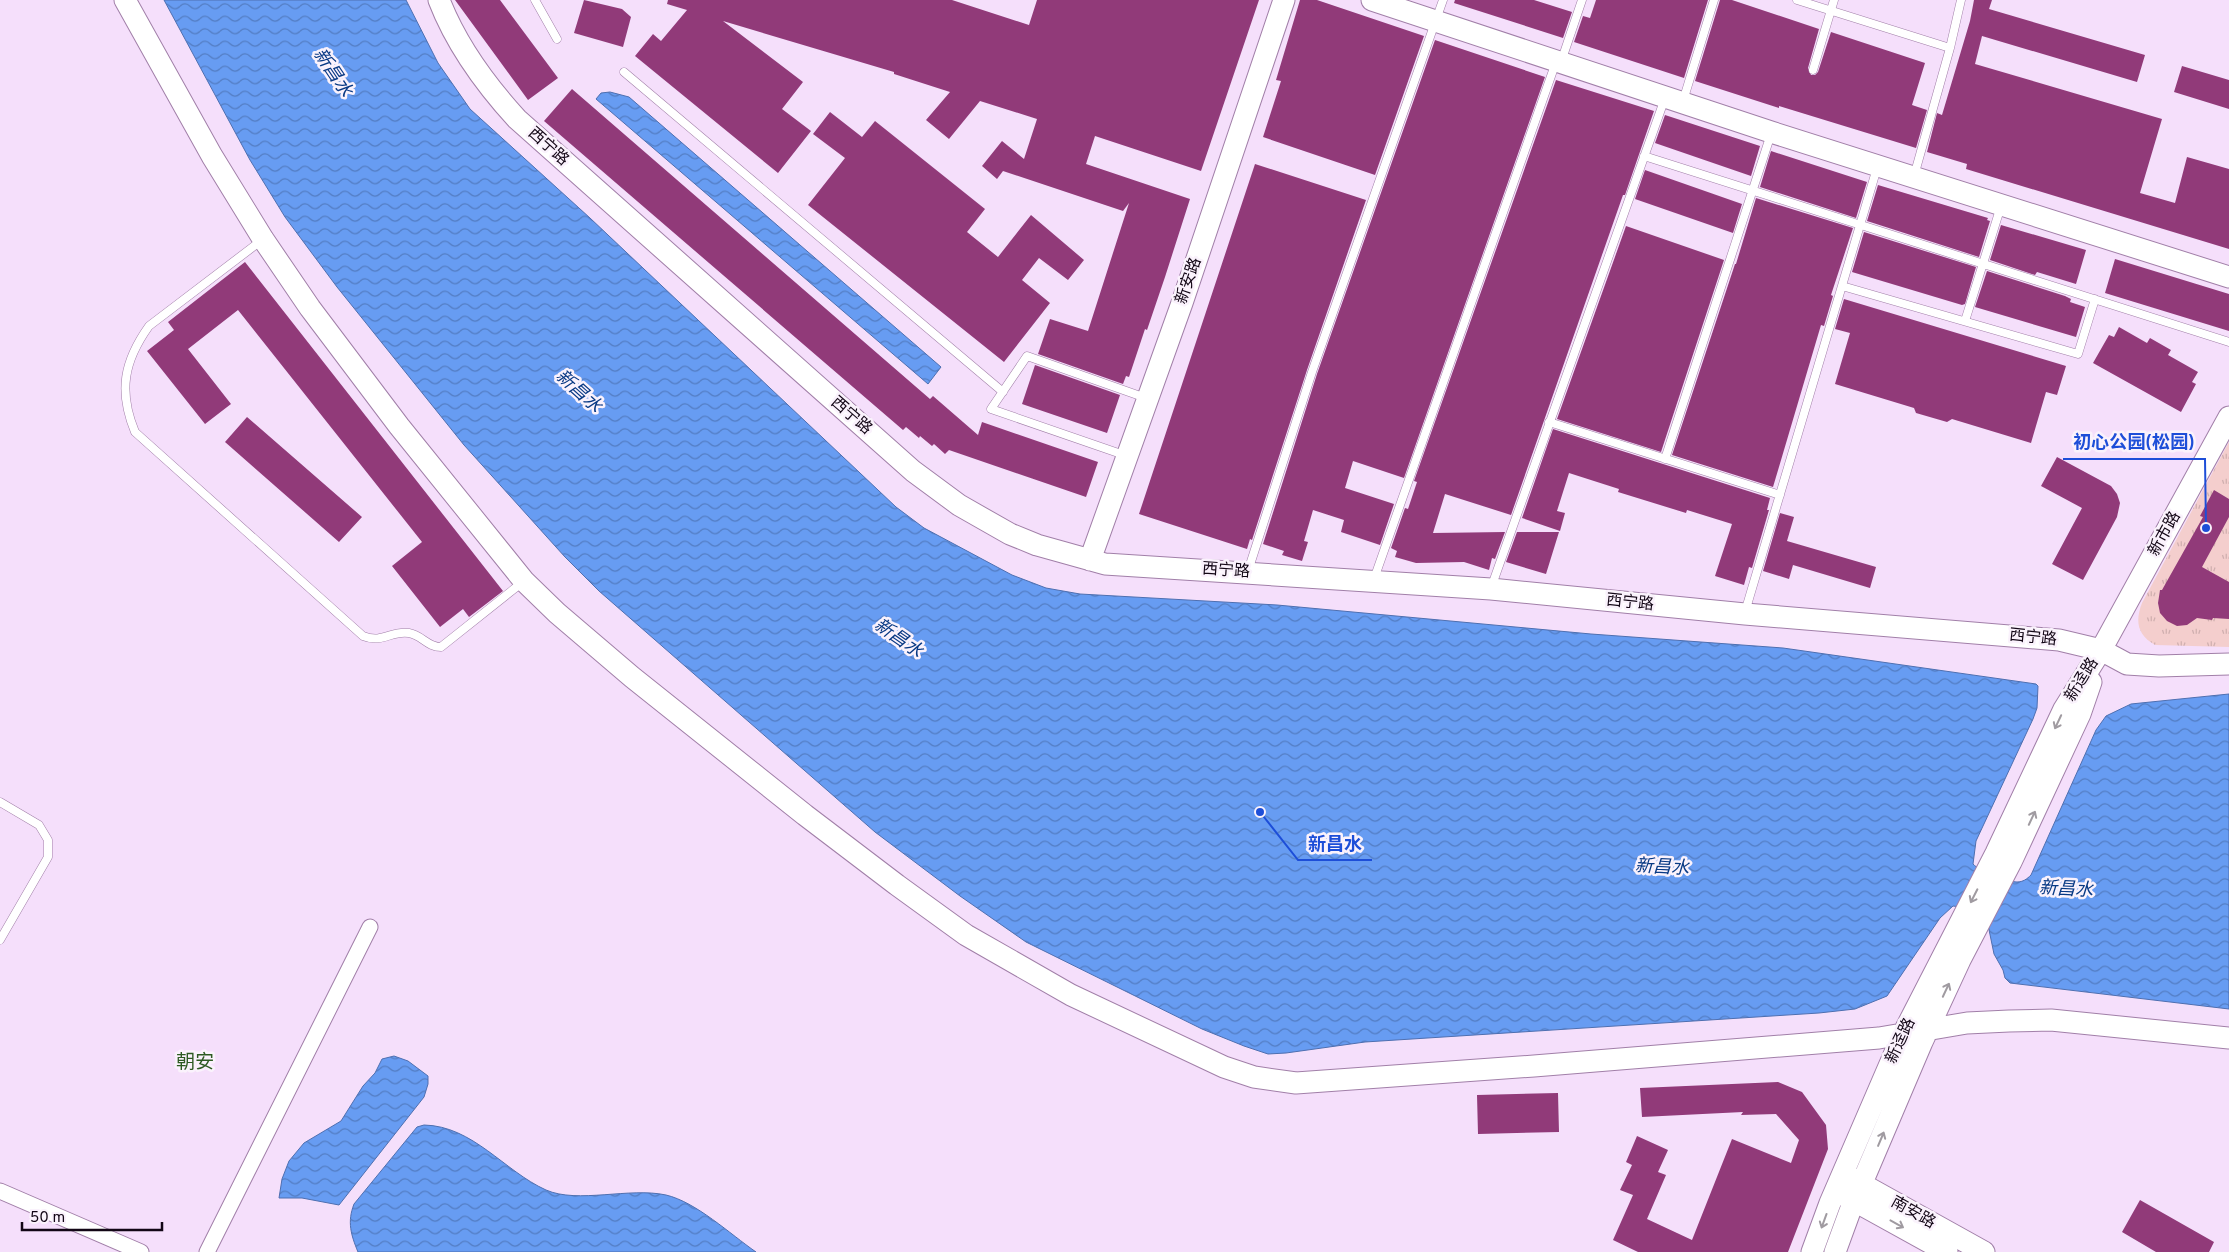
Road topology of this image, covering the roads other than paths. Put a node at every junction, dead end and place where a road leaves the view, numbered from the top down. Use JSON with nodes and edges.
{"nodes":[{"id":1,"x":125,"y":0,"type":"edge"},
{"id":2,"x":439,"y":0,"type":"edge"},
{"id":3,"x":535,"y":0,"type":"edge"},
{"id":4,"x":1284,"y":0,"type":"edge"},
{"id":5,"x":1372,"y":0,"type":"edge"},
{"id":6,"x":1443,"y":0,"type":"edge"},
{"id":7,"x":1582,"y":0,"type":"edge"},
{"id":8,"x":1714,"y":0,"type":"edge"},
{"id":9,"x":1797,"y":0,"type":"edge"},
{"id":10,"x":1834,"y":0,"type":"edge"},
{"id":11,"x":1961,"y":0,"type":"edge"},
{"id":12,"x":1831,"y":11,"type":"junction"},
{"id":13,"x":1436,"y":22,"type":"junction"},
{"id":14,"x":557,"y":39,"type":"dead end"},
{"id":15,"x":1950,"y":48,"type":"junction"},
{"id":16,"x":1558,"y":63,"type":"junction"},
{"id":17,"x":1813,"y":70,"type":"dead end"},
{"id":18,"x":624,"y":72,"type":"dead end"},
{"id":19,"x":1673,"y":101,"type":"junction"},
{"id":20,"x":1771,"y":132,"type":"junction"},
{"id":21,"x":1644,"y":156,"type":"junction"},
{"id":22,"x":1878,"y":166,"type":"junction"},
{"id":23,"x":1913,"y":178,"type":"junction"},
{"id":24,"x":1752,"y":191,"type":"junction"},
{"id":25,"x":2001,"y":205,"type":"junction"},
{"id":26,"x":1859,"y":226,"type":"junction"},
{"id":27,"x":263,"y":239,"type":"junction"},
{"id":28,"x":1983,"y":264,"type":"junction"},
{"id":29,"x":2229,"y":277,"type":"edge"},
{"id":30,"x":1842,"y":286,"type":"junction"},
{"id":31,"x":2095,"y":299,"type":"junction"},
{"id":32,"x":1965,"y":321,"type":"junction"},
{"id":33,"x":2229,"y":342,"type":"edge"},
{"id":34,"x":1003,"y":392,"type":"junction"},
{"id":35,"x":1148,"y":399,"type":"junction"},
{"id":36,"x":2229,"y":417,"type":"edge"},
{"id":37,"x":1549,"y":422,"type":"junction"},
{"id":38,"x":1127,"y":456,"type":"junction"},
{"id":39,"x":1665,"y":459,"type":"junction"},
{"id":40,"x":1780,"y":495,"type":"junction"},
{"id":41,"x":1090,"y":560,"type":"junction"},
{"id":42,"x":1247,"y":573,"type":"junction"},
{"id":43,"x":524,"y":581,"type":"junction"},
{"id":44,"x":1374,"y":581,"type":"junction"},
{"id":45,"x":1490,"y":589,"type":"junction"},
{"id":46,"x":1744,"y":614,"type":"junction"},
{"id":47,"x":2101,"y":650,"type":"junction"},
{"id":48,"x":2229,"y":664,"type":"edge"},
{"id":49,"x":0,"y":802,"type":"edge"},
{"id":50,"x":370,"y":927,"type":"dead end"},
{"id":51,"x":0,"y":940,"type":"edge"},
{"id":52,"x":1960,"y":941,"type":"junction"},
{"id":53,"x":1928,"y":1030,"type":"junction"},
{"id":54,"x":1903,"y":1034,"type":"junction"},
{"id":55,"x":2229,"y":1038,"type":"edge"},
{"id":56,"x":1839,"y":1182,"type":"junction"},
{"id":57,"x":0,"y":1191,"type":"edge"},
{"id":58,"x":1858,"y":1192,"type":"junction"},
{"id":59,"x":141,"y":1252,"type":"edge"},
{"id":60,"x":207,"y":1252,"type":"edge"},
{"id":61,"x":1812,"y":1252,"type":"edge"},
{"id":62,"x":1835,"y":1252,"type":"edge"},
{"id":63,"x":1947,"y":1252,"type":"edge"},
{"id":64,"x":1984,"y":1252,"type":"edge"}],
"edges":[{"from":1,"to":27,"type":"street"},
{"from":2,"to":41,"type":"street","name":"西宁路"},
{"from":3,"to":14,"type":"lane"},
{"from":4,"to":35,"type":"street","name":"新安路"},
{"from":5,"to":13,"type":"street"},
{"from":6,"to":13,"type":"lane"},
{"from":7,"to":16,"type":"lane"},
{"from":8,"to":19,"type":"lane"},
{"from":9,"to":12,"type":"lane"},
{"from":10,"to":12,"type":"lane"},
{"from":11,"to":15,"type":"lane"},
{"from":12,"to":15,"type":"lane"},
{"from":12,"to":17,"type":"lane"},
{"from":13,"to":16,"type":"street"},
{"from":13,"to":42,"type":"lane"},
{"from":15,"to":23,"type":"lane"},
{"from":16,"to":19,"type":"street"},
{"from":16,"to":44,"type":"lane"},
{"from":18,"to":34,"type":"lane"},
{"from":19,"to":20,"type":"street"},
{"from":19,"to":21,"type":"lane"},
{"from":20,"to":22,"type":"street"},
{"from":20,"to":24,"type":"lane"},
{"from":21,"to":24,"type":"lane"},
{"from":21,"to":37,"type":"lane"},
{"from":22,"to":23,"type":"street"},
{"from":22,"to":26,"type":"lane"},
{"from":23,"to":25,"type":"street"},
{"from":24,"to":26,"type":"lane"},
{"from":24,"to":39,"type":"lane"},
{"from":25,"to":28,"type":"lane"},
{"from":25,"to":29,"type":"street"},
{"from":26,"to":28,"type":"lane"},
{"from":26,"to":30,"type":"lane"},
{"from":27,"to":43,"type":"street"},
{"from":27,"to":43,"type":"lane"},
{"from":28,"to":31,"type":"lane"},
{"from":28,"to":32,"type":"lane"},
{"from":30,"to":32,"type":"lane"},
{"from":30,"to":40,"type":"lane"},
{"from":31,"to":32,"type":"lane"},
{"from":31,"to":33,"type":"lane"},
{"from":34,"to":35,"type":"lane"},
{"from":34,"to":38,"type":"lane"},
{"from":35,"to":38,"type":"street","name":"新安路"},
{"from":36,"to":47,"type":"street","name":"新市路"},
{"from":37,"to":39,"type":"lane"},
{"from":37,"to":45,"type":"lane"},
{"from":38,"to":41,"type":"street","name":"新安路"},
{"from":39,"to":40,"type":"lane"},
{"from":40,"to":46,"type":"lane"},
{"from":41,"to":42,"type":"street","name":"西宁路"},
{"from":42,"to":44,"type":"street","name":"西宁路"},
{"from":43,"to":54,"type":"street"},
{"from":44,"to":45,"type":"street","name":"西宁路"},
{"from":45,"to":46,"type":"street","name":"西宁路"},
{"from":46,"to":47,"type":"street","name":"西宁路"},
{"from":47,"to":48,"type":"street","name":"西宁路"},
{"from":47,"to":52,"type":"street","name":"新迳路"},
{"from":49,"to":51,"type":"lane"},
{"from":50,"to":60,"type":"street"},
{"from":53,"to":52,"type":"street","name":"新迳路","one_way":true},
{"from":52,"to":54,"type":"street","name":"新迳路"},
{"from":53,"to":54,"type":"street"},
{"from":53,"to":55,"type":"street"},
{"from":58,"to":53,"type":"street","name":"新迳路","one_way":true},
{"from":54,"to":56,"type":"street","name":"新迳路"},
{"from":56,"to":58,"type":"street","name":"南安路"},
{"from":56,"to":61,"type":"street","name":"新迳路","one_way":true},
{"from":57,"to":59,"type":"street"},
{"from":58,"to":62,"type":"street","name":"新迳路"},
{"from":58,"to":63,"type":"street","name":"南安路","one_way":true},
{"from":58,"to":64,"type":"street","name":"南安路"}]}
